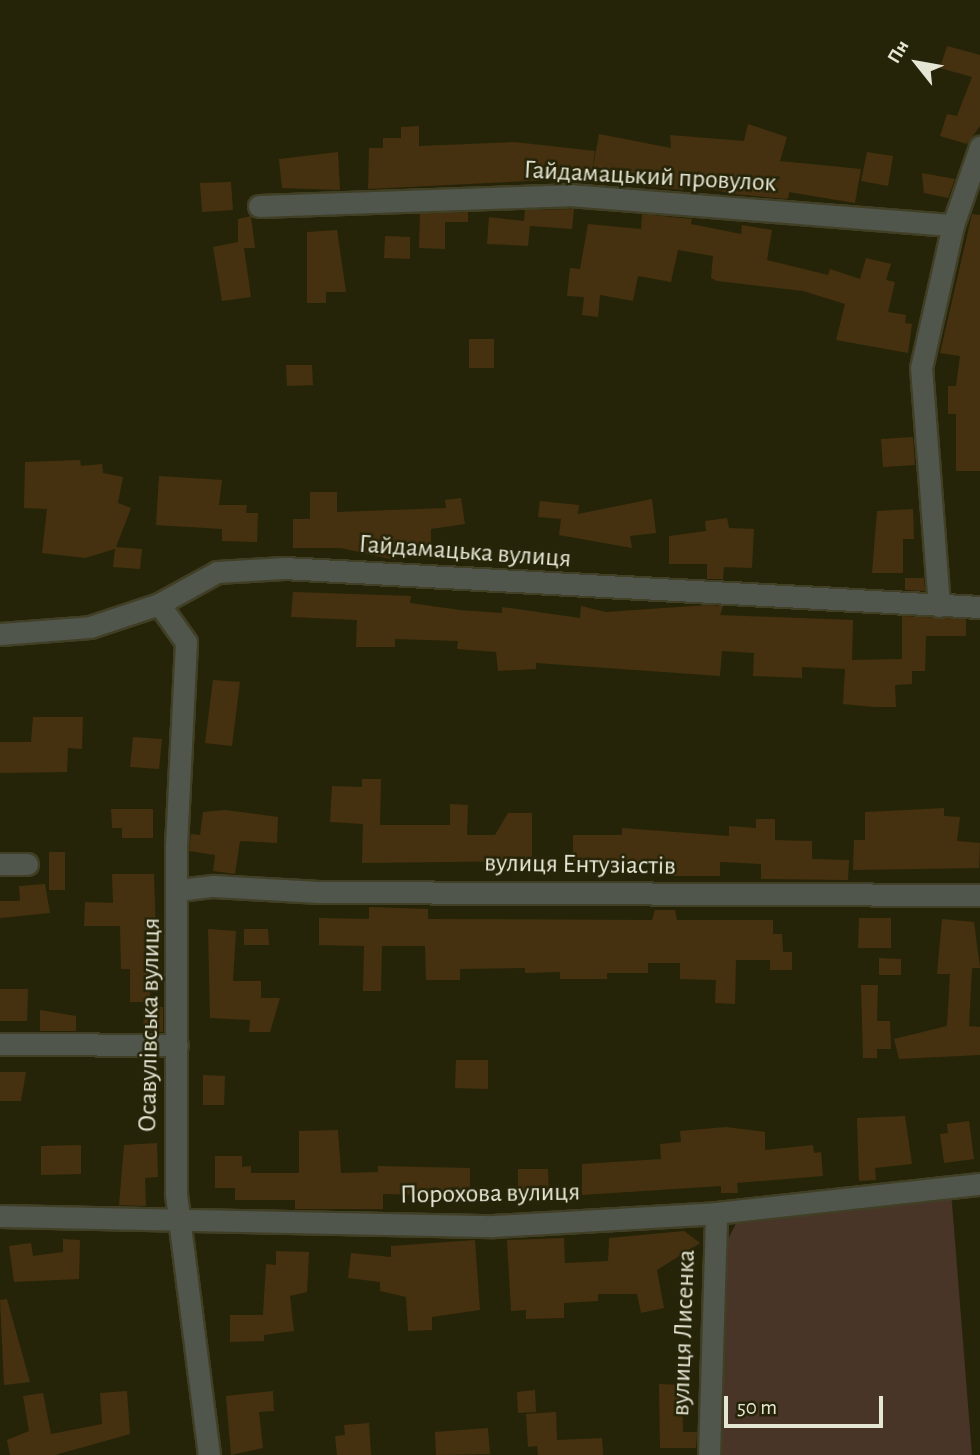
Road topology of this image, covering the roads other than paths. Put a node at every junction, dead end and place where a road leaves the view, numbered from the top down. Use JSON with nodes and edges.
{"nodes":[{"id":1,"x":980,"y":147,"type":"edge"},
{"id":2,"x":259,"y":206,"type":"dead end"},
{"id":3,"x":953,"y":225,"type":"junction"},
{"id":4,"x":159,"y":604,"type":"junction"},
{"id":5,"x":939,"y":606,"type":"junction"},
{"id":6,"x":980,"y":607,"type":"edge"},
{"id":7,"x":0,"y":634,"type":"edge"},
{"id":8,"x":0,"y":864,"type":"edge"},
{"id":9,"x":27,"y":864,"type":"dead end"},
{"id":10,"x":179,"y":890,"type":"junction"},
{"id":11,"x":980,"y":895,"type":"edge"},
{"id":12,"x":0,"y":1044,"type":"edge"},
{"id":13,"x":177,"y":1045,"type":"junction"},
{"id":14,"x":980,"y":1184,"type":"edge"},
{"id":15,"x":716,"y":1213,"type":"junction"},
{"id":16,"x":0,"y":1216,"type":"edge"},
{"id":17,"x":180,"y":1218,"type":"junction"},
{"id":18,"x":209,"y":1455,"type":"edge"},
{"id":19,"x":709,"y":1455,"type":"edge"}],
"edges":[{"from":1,"to":3,"type":"street"},
{"from":2,"to":3,"type":"street","name":"Гайдамацький провулок"},
{"from":3,"to":5,"type":"street"},
{"from":4,"to":5,"type":"street","name":"Гайдамацька вулиця"},
{"from":4,"to":7,"type":"street","name":"Гайдамацька вулиця"},
{"from":4,"to":10,"type":"street","name":"Осавулівська вулиця"},
{"from":5,"to":6,"type":"street","name":"Гайдамацька вулиця"},
{"from":8,"to":9,"type":"street"},
{"from":10,"to":11,"type":"street","name":"вулиця Ентузіастів"},
{"from":10,"to":13,"type":"street","name":"Осавулівська вулиця"},
{"from":12,"to":13,"type":"street"},
{"from":13,"to":17,"type":"street","name":"Осавулівська вулиця"},
{"from":14,"to":15,"type":"street","name":"Порохова вулиця"},
{"from":15,"to":17,"type":"street","name":"Порохова вулиця"},
{"from":15,"to":19,"type":"street","name":"вулиця Лисенка"},
{"from":16,"to":17,"type":"street","name":"Порохова вулиця"},
{"from":17,"to":18,"type":"street","name":"Осавулівська вулиця"}]}
